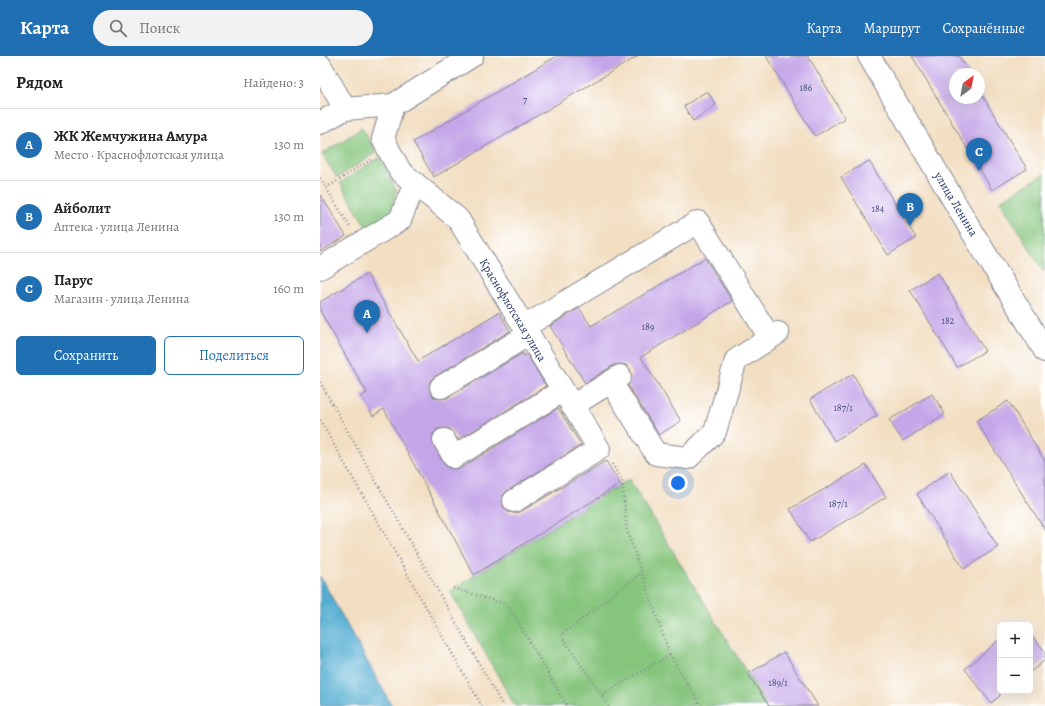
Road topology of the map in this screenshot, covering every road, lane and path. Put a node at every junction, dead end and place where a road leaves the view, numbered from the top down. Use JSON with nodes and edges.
{"nodes":[{"id":1,"x":869,"y":56,"type":"edge"},
{"id":2,"x":462,"y":59,"type":"edge"},
{"id":3,"x":320,"y":65,"type":"edge"},
{"id":4,"x":393,"y":105,"type":"junction"},
{"id":5,"x":345,"y":109,"type":"junction"},
{"id":6,"x":320,"y":123,"type":"edge"},
{"id":7,"x":374,"y":158,"type":"dead end"},
{"id":8,"x":320,"y":178,"type":"edge"},
{"id":9,"x":415,"y":183,"type":"junction"},
{"id":10,"x":326,"y":188,"type":"junction"},
{"id":11,"x":360,"y":245,"type":"junction"},
{"id":12,"x":320,"y":268,"type":"edge"},
{"id":13,"x":526,"y":331,"type":"junction"},
{"id":14,"x":1045,"y":349,"type":"edge"},
{"id":15,"x":320,"y":382,"type":"edge"},
{"id":16,"x":441,"y":387,"type":"dead end"},
{"id":17,"x":567,"y":399,"type":"junction"},
{"id":18,"x":320,"y":420,"type":"edge"},
{"id":19,"x":444,"y":440,"type":"dead end"},
{"id":20,"x":598,"y":449,"type":"junction"},
{"id":21,"x":514,"y":501,"type":"dead end"},
{"id":22,"x":641,"y":573,"type":"junction"},
{"id":23,"x":453,"y":588,"type":"dead end"},
{"id":24,"x":670,"y":655,"type":"junction"},
{"id":25,"x":603,"y":694,"type":"junction"},
{"id":26,"x":482,"y":706,"type":"edge"},
{"id":27,"x":503,"y":706,"type":"edge"},
{"id":28,"x":567,"y":706,"type":"edge"},
{"id":29,"x":609,"y":706,"type":"edge"},
{"id":30,"x":701,"y":706,"type":"edge"}],
"edges":[{"from":1,"to":14,"type":"street","name":"улица Ленина"},
{"from":2,"to":4,"type":"street"},
{"from":3,"to":5,"type":"street"},
{"from":4,"to":5,"type":"street"},
{"from":4,"to":9,"type":"street","name":"Краснофлотская улица"},
{"from":5,"to":6,"type":"street"},
{"from":7,"to":10,"type":"path"},
{"from":8,"to":10,"type":"path"},
{"from":9,"to":11,"type":"street"},
{"from":9,"to":13,"type":"street","name":"Краснофлотская улица"},
{"from":10,"to":11,"type":"path"},
{"from":11,"to":12,"type":"street"},
{"from":13,"to":16,"type":"street"},
{"from":13,"to":17,"type":"street","name":"Краснофлотская улица"},
{"from":13,"to":17,"type":"street"},
{"from":15,"to":27,"type":"path"},
{"from":17,"to":19,"type":"street"},
{"from":17,"to":20,"type":"street","name":"Краснофлотская улица"},
{"from":18,"to":26,"type":"path"},
{"from":20,"to":21,"type":"street"},
{"from":20,"to":22,"type":"path"},
{"from":22,"to":24,"type":"path"},
{"from":22,"to":25,"type":"path"},
{"from":23,"to":28,"type":"path"},
{"from":24,"to":25,"type":"path"},
{"from":24,"to":30,"type":"path"},
{"from":25,"to":29,"type":"path"}]}
